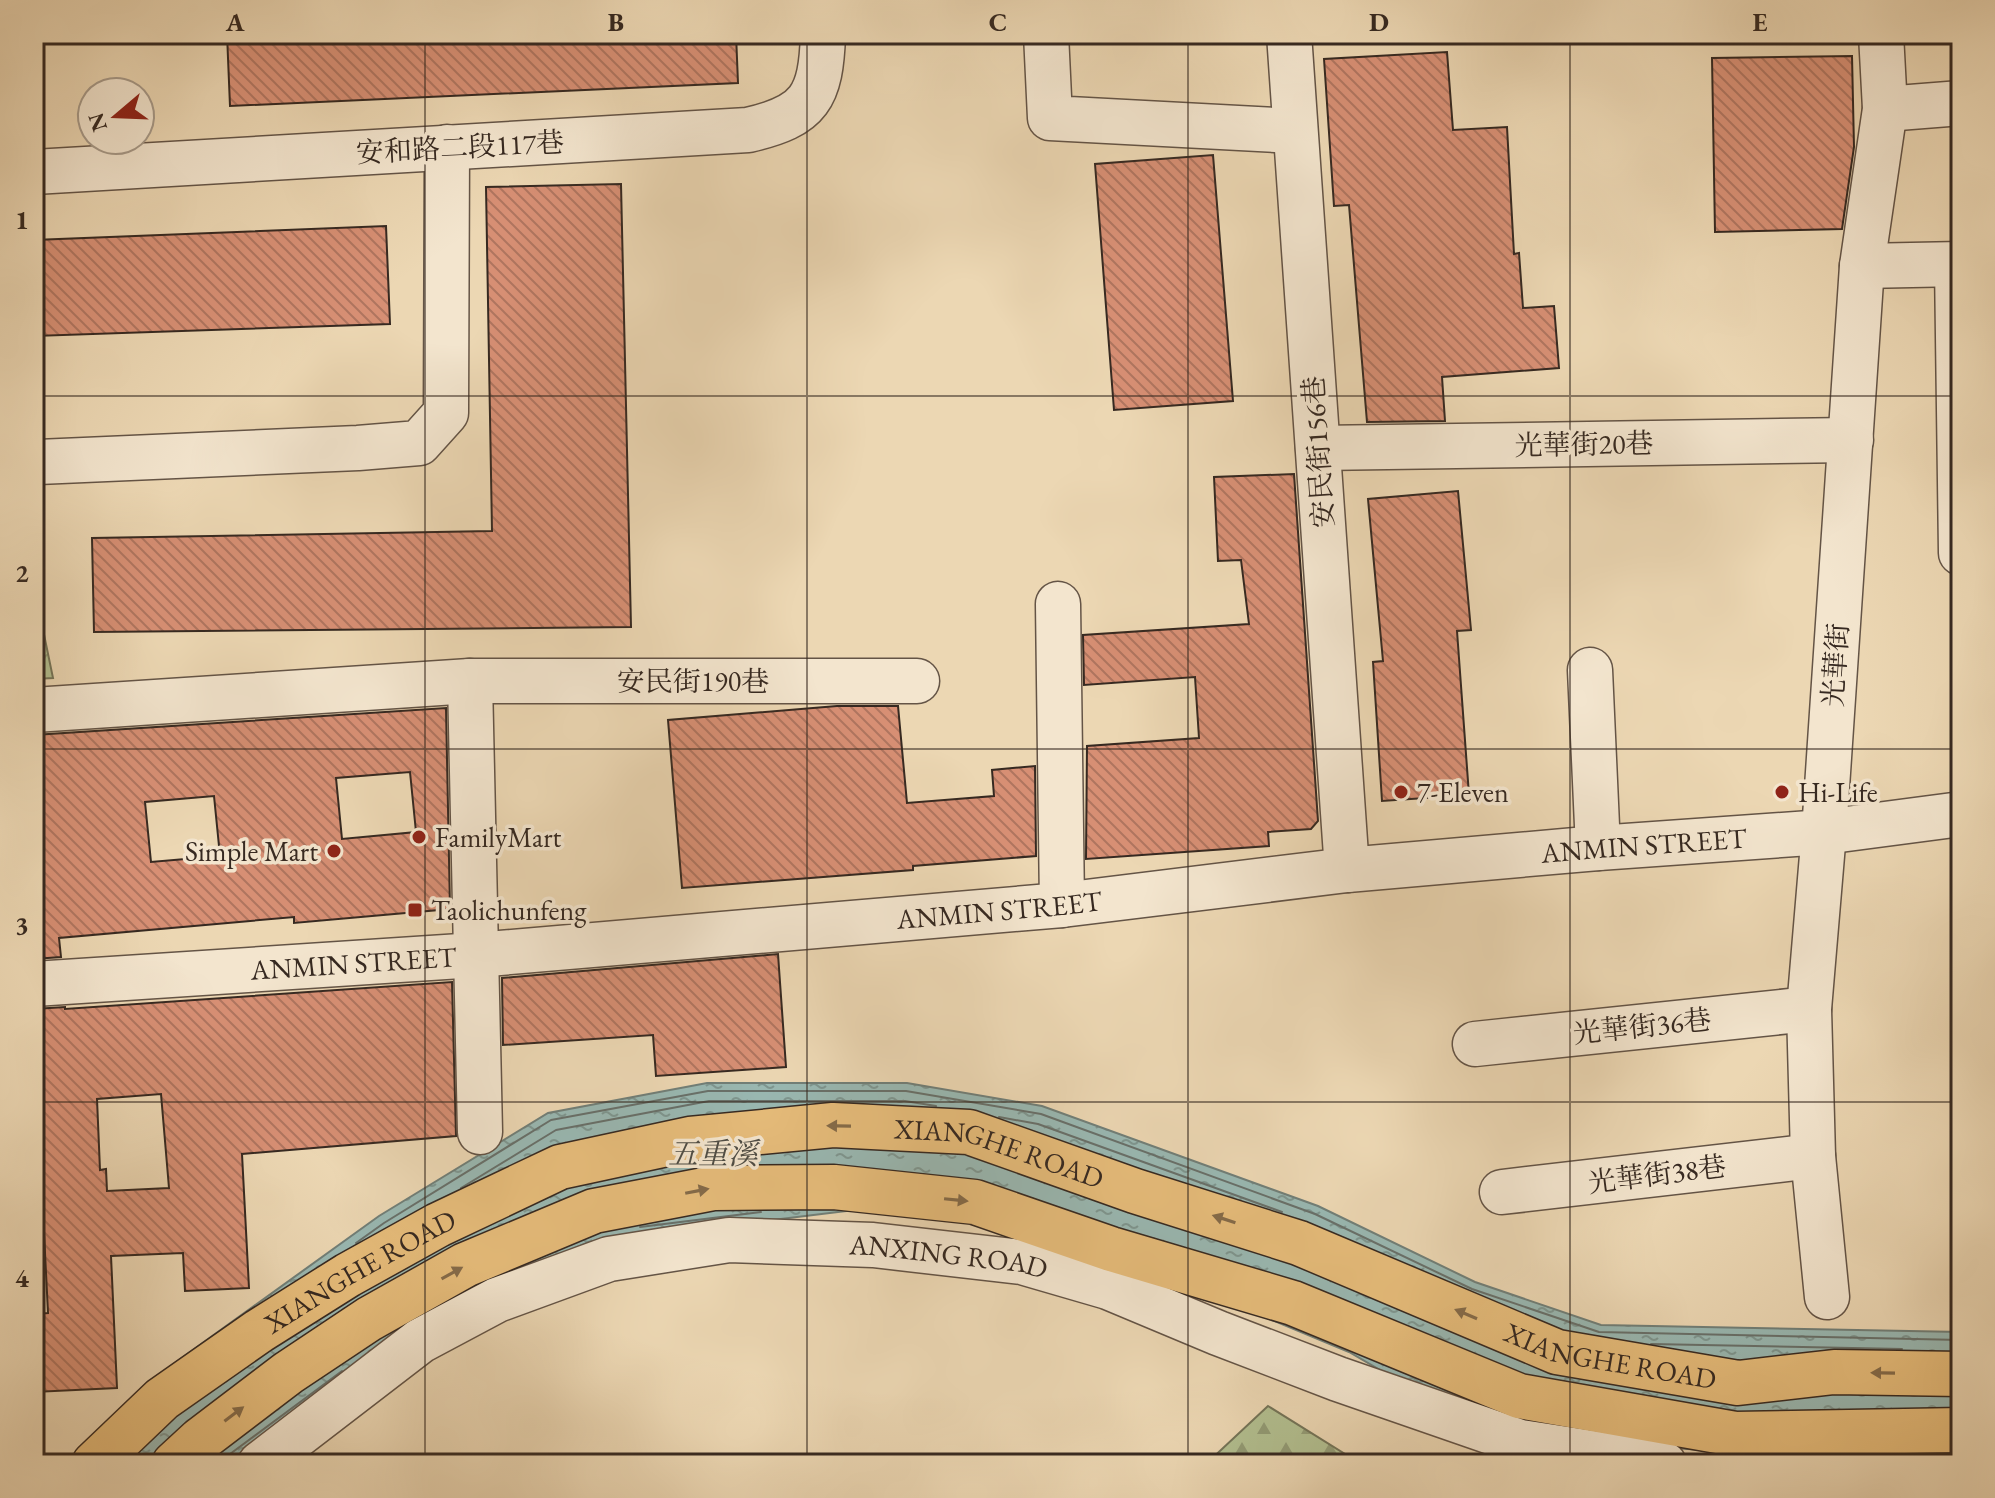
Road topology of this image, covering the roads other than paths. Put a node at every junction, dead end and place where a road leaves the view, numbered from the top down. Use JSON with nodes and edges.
{"nodes":[{"id":1,"x":823,"y":34,"type":"edge"},
{"id":2,"x":1046,"y":34,"type":"edge"},
{"id":3,"x":1289,"y":34,"type":"edge"},
{"id":4,"x":1881,"y":34,"type":"edge"},
{"id":5,"x":1961,"y":103,"type":"edge"},
{"id":6,"x":1885,"y":109,"type":"junction"},
{"id":7,"x":1294,"y":131,"type":"junction"},
{"id":8,"x":447,"y":147,"type":"junction"},
{"id":9,"x":34,"y":172,"type":"edge"},
{"id":10,"x":1959,"y":264,"type":"edge"},
{"id":11,"x":1862,"y":266,"type":"junction"},
{"id":12,"x":1851,"y":440,"type":"junction"},
{"id":13,"x":1318,"y":448,"type":"junction"},
{"id":14,"x":38,"y":462,"type":"dead end"},
{"id":15,"x":1961,"y":553,"type":"edge"},
{"id":16,"x":1058,"y":604,"type":"dead end"},
{"id":17,"x":1590,"y":670,"type":"dead end"},
{"id":18,"x":470,"y":681,"type":"junction"},
{"id":19,"x":917,"y":681,"type":"dead end"},
{"id":20,"x":34,"y":710,"type":"edge"},
{"id":21,"x":1961,"y":814,"type":"edge"},
{"id":22,"x":1824,"y":832,"type":"junction"},
{"id":23,"x":1598,"y":848,"type":"junction"},
{"id":24,"x":1347,"y":870,"type":"junction"},
{"id":25,"x":1062,"y":905,"type":"junction"},
{"id":26,"x":476,"y":955,"type":"junction"},
{"id":27,"x":34,"y":984,"type":"edge"},
{"id":28,"x":1809,"y":1009,"type":"junction"},
{"id":29,"x":1475,"y":1044,"type":"dead end"},
{"id":30,"x":480,"y":1132,"type":"dead end"},
{"id":31,"x":1813,"y":1156,"type":"junction"},
{"id":32,"x":1502,"y":1192,"type":"dead end"},
{"id":33,"x":1827,"y":1297,"type":"dead end"},
{"id":34,"x":1961,"y":1374,"type":"edge"},
{"id":35,"x":1961,"y":1430,"type":"edge"},
{"id":36,"x":94,"y":1464,"type":"edge"},
{"id":37,"x":174,"y":1464,"type":"edge"},
{"id":38,"x":260,"y":1464,"type":"edge"},
{"id":39,"x":1664,"y":1464,"type":"edge"}],
"edges":[{"from":1,"to":8,"type":"street","name":"安和路二段117巷"},
{"from":2,"to":7,"type":"street"},
{"from":3,"to":7,"type":"street","name":"安民街156巷"},
{"from":4,"to":6,"type":"street","name":"光華街"},
{"from":5,"to":6,"type":"street"},
{"from":6,"to":11,"type":"street","name":"光華街"},
{"from":7,"to":13,"type":"street","name":"安民街156巷"},
{"from":8,"to":9,"type":"street","name":"安和路二段117巷"},
{"from":8,"to":14,"type":"street"},
{"from":10,"to":11,"type":"street"},
{"from":10,"to":15,"type":"street"},
{"from":11,"to":12,"type":"street","name":"光華街"},
{"from":12,"to":13,"type":"street","name":"光華街20巷"},
{"from":12,"to":22,"type":"street","name":"光華街"},
{"from":13,"to":24,"type":"street","name":"安民街156巷"},
{"from":16,"to":25,"type":"street"},
{"from":17,"to":23,"type":"street"},
{"from":18,"to":19,"type":"street","name":"安民街190巷"},
{"from":18,"to":20,"type":"street","name":"安民街190巷"},
{"from":18,"to":26,"type":"street"},
{"from":21,"to":22,"type":"street","name":"ANMIN STREET"},
{"from":22,"to":23,"type":"street","name":"ANMIN STREET"},
{"from":22,"to":28,"type":"street","name":"光華街"},
{"from":23,"to":24,"type":"street","name":"ANMIN STREET"},
{"from":24,"to":25,"type":"street","name":"ANMIN STREET"},
{"from":25,"to":26,"type":"street","name":"ANMIN STREET"},
{"from":26,"to":27,"type":"street","name":"ANMIN STREET"},
{"from":26,"to":30,"type":"street"},
{"from":28,"to":29,"type":"street","name":"光華街36巷"},
{"from":28,"to":31,"type":"street","name":"光華街"},
{"from":31,"to":32,"type":"street","name":"光華街38巷"},
{"from":31,"to":33,"type":"street","name":"光華街"},
{"from":34,"to":36,"type":"main road","name":"XIANGHE ROAD","one_way":true},
{"from":37,"to":35,"type":"main road","name":"XIANGHE ROAD","one_way":true},
{"from":38,"to":39,"type":"street","name":"ANXING ROAD"}]}
